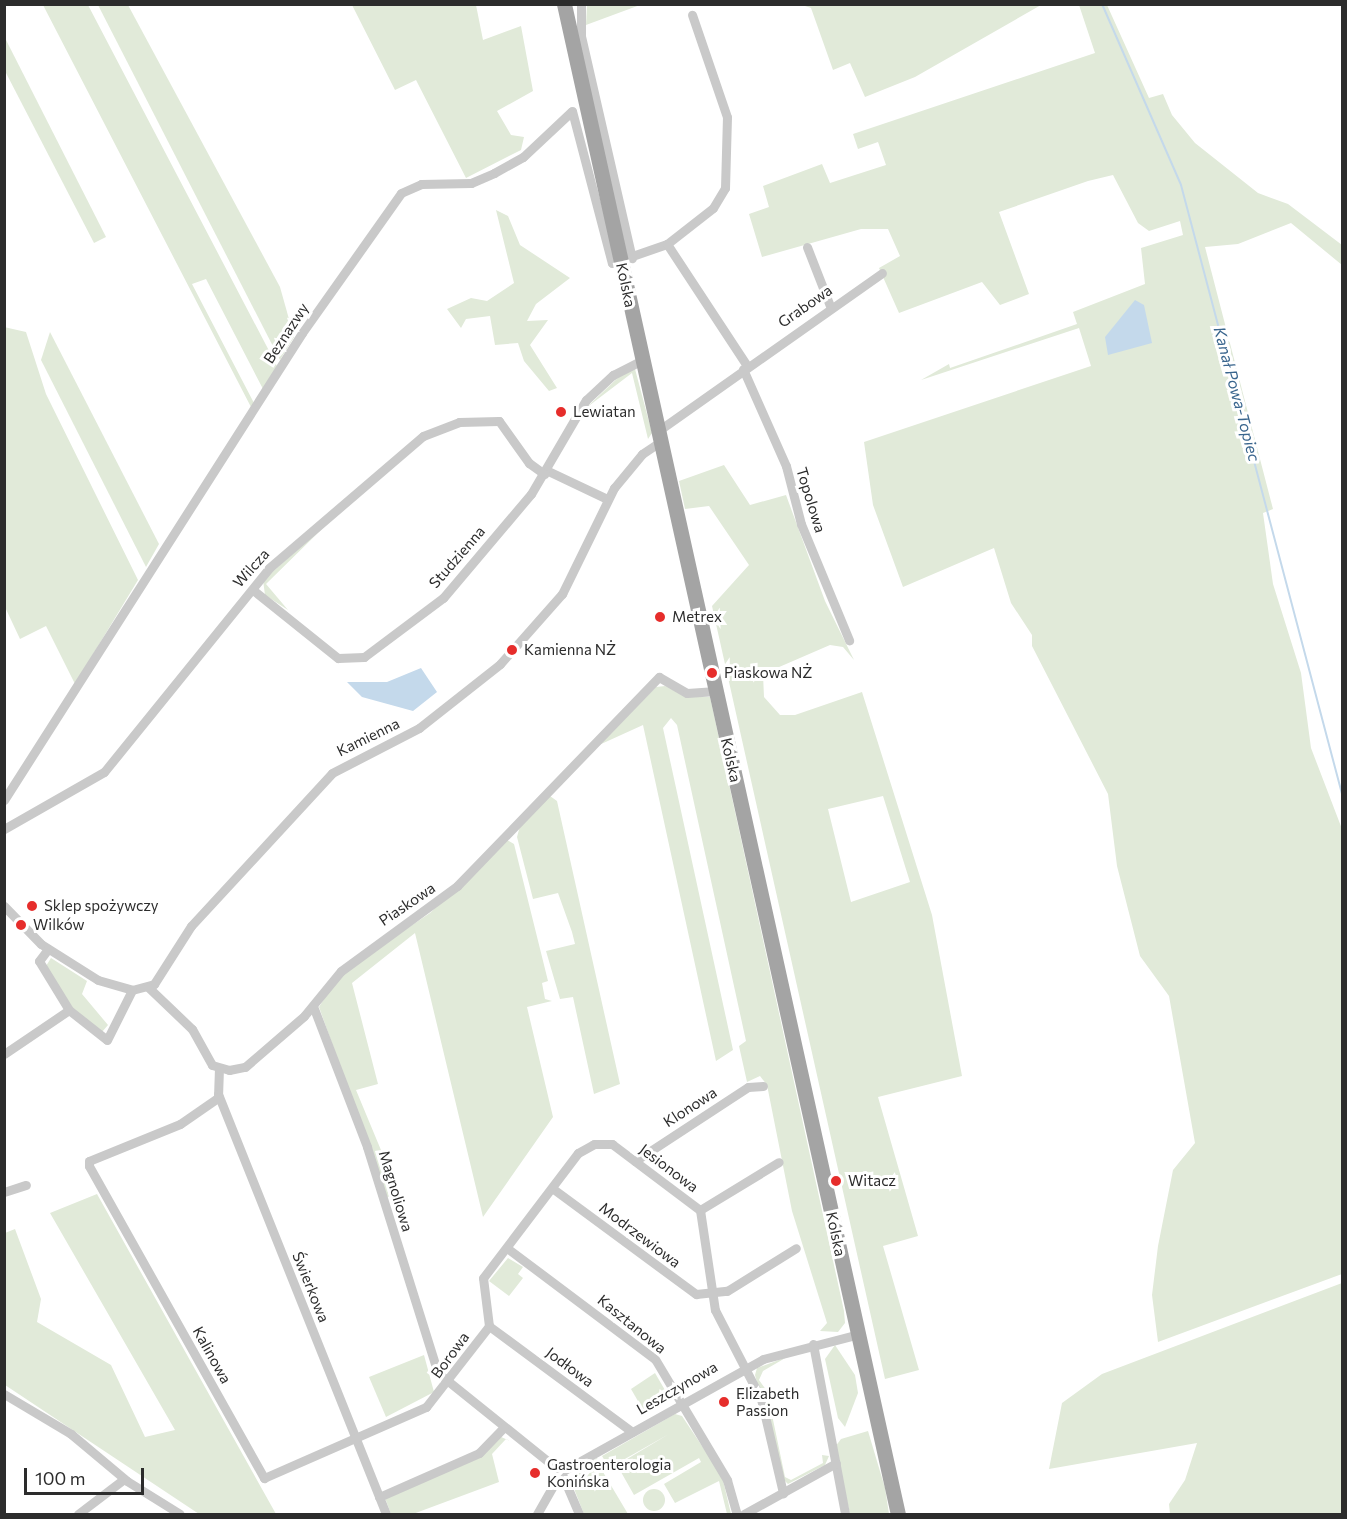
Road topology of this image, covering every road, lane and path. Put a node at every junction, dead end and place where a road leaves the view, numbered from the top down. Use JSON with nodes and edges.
{"nodes":[{"id":1,"x":582,"y":4,"type":"edge"},
{"id":2,"x":564,"y":9,"type":"edge"},
{"id":3,"x":692,"y":15,"type":"dead end"},
{"id":4,"x":666,"y":244,"type":"junction"},
{"id":5,"x":807,"y":247,"type":"dead end"},
{"id":6,"x":626,"y":259,"type":"junction"},
{"id":7,"x":882,"y":273,"type":"dead end"},
{"id":8,"x":830,"y":306,"type":"junction"},
{"id":9,"x":642,"y":360,"type":"junction"},
{"id":10,"x":745,"y":367,"type":"junction"},
{"id":11,"x":659,"y":436,"type":"junction"},
{"id":12,"x":545,"y":472,"type":"junction"},
{"id":13,"x":607,"y":499,"type":"junction"},
{"id":14,"x":253,"y":590,"type":"junction"},
{"id":15,"x":849,"y":640,"type":"dead end"},
{"id":16,"x":716,"y":691,"type":"junction"},
{"id":17,"x":4,"y":800,"type":"edge"},
{"id":18,"x":4,"y":829,"type":"edge"},
{"id":19,"x":4,"y":906,"type":"edge"},
{"id":20,"x":48,"y":949,"type":"junction"},
{"id":21,"x":148,"y":987,"type":"junction"},
{"id":22,"x":132,"y":990,"type":"junction"},
{"id":23,"x":313,"y":1006,"type":"junction"},
{"id":24,"x":69,"y":1010,"type":"junction"},
{"id":25,"x":4,"y":1054,"type":"edge"},
{"id":26,"x":219,"y":1068,"type":"junction"},
{"id":27,"x":763,"y":1086,"type":"dead end"},
{"id":28,"x":219,"y":1097,"type":"junction"},
{"id":29,"x":635,"y":1161,"type":"junction"},
{"id":30,"x":779,"y":1162,"type":"dead end"},
{"id":31,"x":26,"y":1185,"type":"dead end"},
{"id":32,"x":552,"y":1188,"type":"junction"},
{"id":33,"x":4,"y":1192,"type":"edge"},
{"id":34,"x":700,"y":1210,"type":"junction"},
{"id":35,"x":507,"y":1248,"type":"junction"},
{"id":36,"x":796,"y":1248,"type":"dead end"},
{"id":37,"x":713,"y":1295,"type":"junction"},
{"id":38,"x":489,"y":1326,"type":"junction"},
{"id":39,"x":859,"y":1335,"type":"junction"},
{"id":40,"x":813,"y":1344,"type":"junction"},
{"id":41,"x":744,"y":1368,"type":"junction"},
{"id":42,"x":447,"y":1385,"type":"junction"},
{"id":43,"x":4,"y":1394,"type":"edge"},
{"id":44,"x":682,"y":1402,"type":"junction"},
{"id":45,"x":504,"y":1427,"type":"junction"},
{"id":46,"x":632,"y":1432,"type":"junction"},
{"id":47,"x":355,"y":1437,"type":"junction"},
{"id":48,"x":836,"y":1463,"type":"junction"},
{"id":49,"x":561,"y":1472,"type":"junction"},
{"id":50,"x":124,"y":1479,"type":"junction"},
{"id":51,"x":783,"y":1493,"type":"junction"},
{"id":52,"x":379,"y":1497,"type":"junction"},
{"id":53,"x":78,"y":1515,"type":"edge"},
{"id":54,"x":180,"y":1515,"type":"edge"},
{"id":55,"x":386,"y":1515,"type":"edge"},
{"id":56,"x":537,"y":1515,"type":"edge"},
{"id":57,"x":579,"y":1515,"type":"edge"},
{"id":58,"x":737,"y":1515,"type":"edge"},
{"id":59,"x":744,"y":1515,"type":"edge"},
{"id":60,"x":844,"y":1515,"type":"edge"},
{"id":61,"x":898,"y":1515,"type":"edge"}],
"edges":[{"from":1,"to":6,"type":"street"},
{"from":2,"to":6,"type":"main road","name":"Kolska"},
{"from":3,"to":4,"type":"street"},
{"from":4,"to":6,"type":"street"},
{"from":4,"to":10,"type":"street","name":"Topolowa"},
{"from":5,"to":8,"type":"street"},
{"from":6,"to":9,"type":"main road","name":"Kolska"},
{"from":6,"to":17,"type":"street","name":"Beznazwy"},
{"from":7,"to":8,"type":"street","name":"Grabowa"},
{"from":8,"to":10,"type":"street","name":"Grabowa"},
{"from":9,"to":11,"type":"main road","name":"Kolska"},
{"from":9,"to":12,"type":"street","name":"Studzienna"},
{"from":10,"to":11,"type":"street"},
{"from":10,"to":15,"type":"street","name":"Topolowa"},
{"from":11,"to":13,"type":"street","name":"Kamienna"},
{"from":11,"to":16,"type":"main road","name":"Kolska"},
{"from":12,"to":13,"type":"street","name":"Wilcza"},
{"from":12,"to":14,"type":"street","name":"Wilcza"},
{"from":12,"to":14,"type":"street","name":"Studzienna"},
{"from":13,"to":21,"type":"street","name":"Kamienna"},
{"from":14,"to":18,"type":"street","name":"Wilcza"},
{"from":16,"to":23,"type":"street","name":"Piaskowa"},
{"from":16,"to":39,"type":"main road","name":"Kolska"},
{"from":19,"to":20,"type":"street"},
{"from":20,"to":22,"type":"street"},
{"from":20,"to":24,"type":"street"},
{"from":21,"to":22,"type":"street"},
{"from":21,"to":26,"type":"street"},
{"from":22,"to":24,"type":"street"},
{"from":23,"to":26,"type":"street","name":"Piaskowa"},
{"from":23,"to":42,"type":"street","name":"Magnoliowa"},
{"from":24,"to":25,"type":"street"},
{"from":26,"to":28,"type":"street","name":"Świerkowa"},
{"from":27,"to":29,"type":"street","name":"Klonowa"},
{"from":28,"to":47,"type":"street","name":"Świerkowa"},
{"from":28,"to":47,"type":"street","name":"Kalinowa"},
{"from":29,"to":32,"type":"street","name":"Jesionowa"},
{"from":29,"to":34,"type":"street","name":"Jesionowa"},
{"from":30,"to":34,"type":"street"},
{"from":31,"to":33,"type":"street"},
{"from":32,"to":35,"type":"street","name":"Jesionowa"},
{"from":32,"to":37,"type":"street","name":"Modrzewiowa"},
{"from":34,"to":37,"type":"street","name":"Jesionowa"},
{"from":35,"to":38,"type":"street","name":"Borowa"},
{"from":35,"to":44,"type":"street","name":"Kasztanowa"},
{"from":36,"to":37,"type":"street"},
{"from":37,"to":41,"type":"street","name":"Jesionowa"},
{"from":38,"to":42,"type":"street","name":"Borowa"},
{"from":38,"to":46,"type":"street","name":"Jodłowa"},
{"from":39,"to":40,"type":"street","name":"Leszczynowa"},
{"from":39,"to":61,"type":"main road","name":"Kolska"},
{"from":40,"to":41,"type":"street","name":"Leszczynowa"},
{"from":40,"to":48,"type":"street"},
{"from":41,"to":44,"type":"street","name":"Leszczynowa"},
{"from":41,"to":51,"type":"street","name":"Jesionowa"},
{"from":42,"to":45,"type":"street"},
{"from":42,"to":47,"type":"street","name":"Borowa"},
{"from":43,"to":50,"type":"street"},
{"from":44,"to":46,"type":"street","name":"Leszczynowa"},
{"from":44,"to":58,"type":"street","name":"Kasztanowa"},
{"from":45,"to":49,"type":"street"},
{"from":45,"to":52,"type":"street"},
{"from":46,"to":49,"type":"street","name":"Leszczynowa"},
{"from":47,"to":52,"type":"street","name":"Świerkowa"},
{"from":48,"to":51,"type":"street"},
{"from":48,"to":60,"type":"street"},
{"from":49,"to":56,"type":"street"},
{"from":49,"to":57,"type":"street"},
{"from":50,"to":53,"type":"street"},
{"from":50,"to":54,"type":"street"},
{"from":51,"to":59,"type":"street"},
{"from":52,"to":55,"type":"street","name":"Świerkowa"}]}
